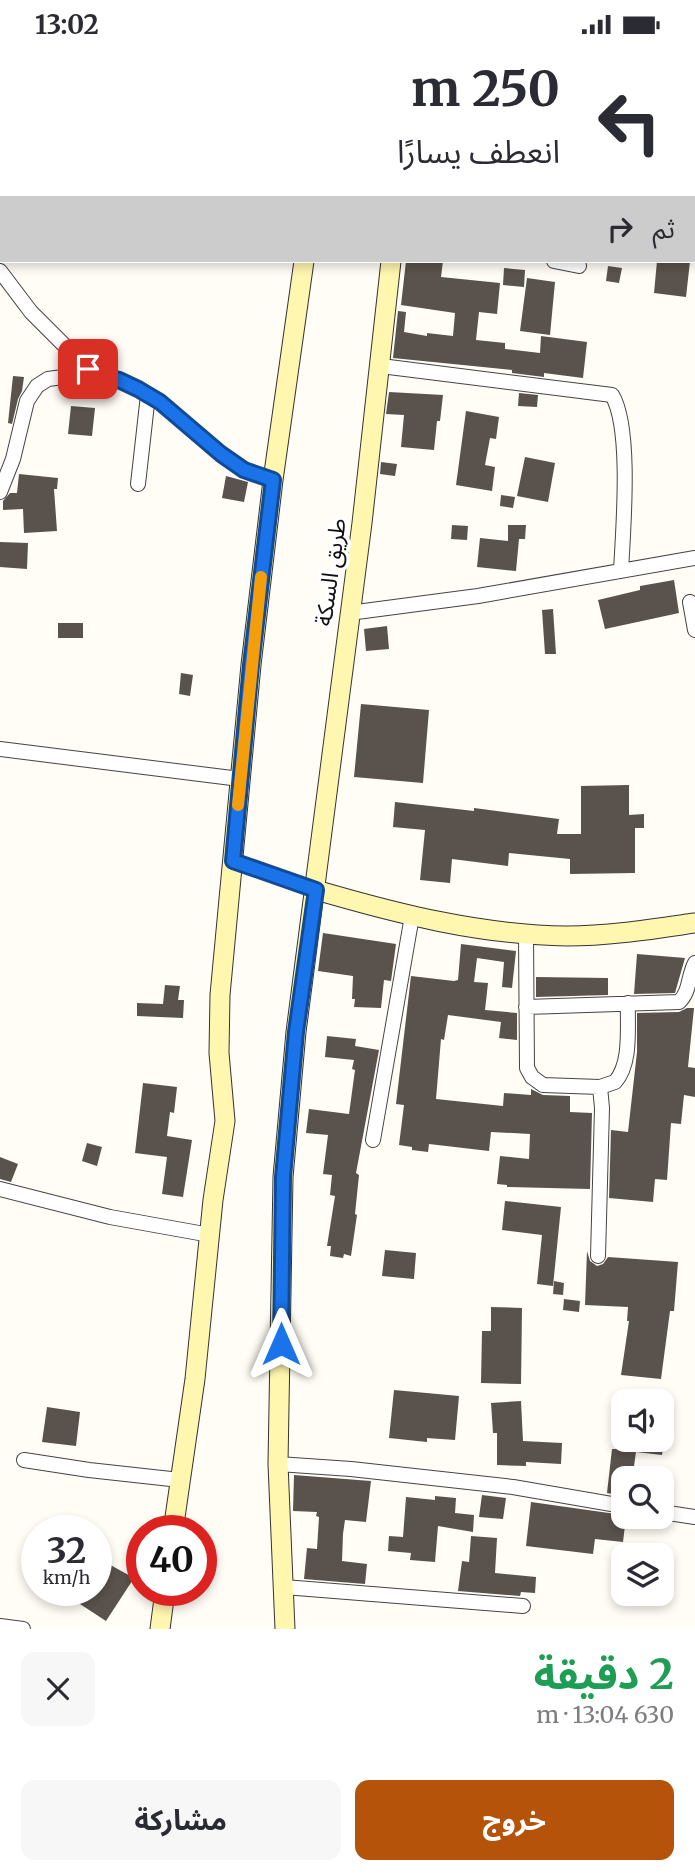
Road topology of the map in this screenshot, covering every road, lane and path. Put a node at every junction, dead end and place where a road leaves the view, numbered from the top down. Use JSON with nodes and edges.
{"nodes":[{"id":1,"x":304,"y":263,"type":"edge"},
{"id":2,"x":391,"y":263,"type":"edge"},
{"id":3,"x":566,"y":263,"type":"edge"},
{"id":4,"x":579,"y":265,"type":"dead end"},
{"id":5,"x":0,"y":271,"type":"edge"},
{"id":6,"x":381,"y":366,"type":"junction"},
{"id":7,"x":92,"y":373,"type":"junction"},
{"id":8,"x":148,"y":395,"type":"junction"},
{"id":9,"x":273,"y":480,"type":"junction"},
{"id":10,"x":138,"y":484,"type":"dead end"},
{"id":11,"x":0,"y":492,"type":"edge"},
{"id":12,"x":695,"y":558,"type":"edge"},
{"id":13,"x":621,"y":571,"type":"junction"},
{"id":14,"x":690,"y":602,"type":"dead end"},
{"id":15,"x":349,"y":613,"type":"junction"},
{"id":16,"x":695,"y":630,"type":"edge"},
{"id":17,"x":0,"y":749,"type":"edge"},
{"id":18,"x":240,"y":779,"type":"junction"},
{"id":19,"x":233,"y":861,"type":"junction"},
{"id":20,"x":316,"y":890,"type":"junction"},
{"id":21,"x":412,"y":916,"type":"junction"},
{"id":22,"x":695,"y":923,"type":"edge"},
{"id":23,"x":526,"y":935,"type":"junction"},
{"id":24,"x":695,"y":963,"type":"edge"},
{"id":25,"x":628,"y":1003,"type":"junction"},
{"id":26,"x":526,"y":1007,"type":"junction"},
{"id":27,"x":600,"y":1087,"type":"junction"},
{"id":28,"x":373,"y":1140,"type":"dead end"},
{"id":29,"x":0,"y":1189,"type":"edge"},
{"id":30,"x":210,"y":1235,"type":"junction"},
{"id":31,"x":598,"y":1256,"type":"dead end"},
{"id":32,"x":24,"y":1460,"type":"dead end"},
{"id":33,"x":278,"y":1464,"type":"junction"},
{"id":34,"x":180,"y":1480,"type":"junction"},
{"id":35,"x":611,"y":1504,"type":"edge"},
{"id":36,"x":674,"y":1514,"type":"edge"},
{"id":37,"x":175,"y":1515,"type":"edge"},
{"id":38,"x":695,"y":1517,"type":"edge"},
{"id":39,"x":284,"y":1587,"type":"junction"},
{"id":40,"x":163,"y":1606,"type":"edge"},
{"id":41,"x":523,"y":1606,"type":"dead end"},
{"id":42,"x":0,"y":1626,"type":"edge"},
{"id":43,"x":23,"y":1629,"type":"edge"},
{"id":44,"x":160,"y":1629,"type":"edge"},
{"id":45,"x":285,"y":1629,"type":"edge"}],
"edges":[{"from":1,"to":9,"type":"main road"},
{"from":2,"to":6,"type":"main road","name":"طريق السكة"},
{"from":3,"to":4,"type":"street"},
{"from":5,"to":7,"type":"street"},
{"from":6,"to":13,"type":"street"},
{"from":6,"to":15,"type":"main road","name":"طريق السكة"},
{"from":7,"to":8,"type":"street"},
{"from":7,"to":11,"type":"street"},
{"from":8,"to":9,"type":"street"},
{"from":8,"to":10,"type":"street"},
{"from":9,"to":18,"type":"main road"},
{"from":12,"to":13,"type":"street"},
{"from":13,"to":15,"type":"street"},
{"from":14,"to":16,"type":"street"},
{"from":15,"to":20,"type":"main road","name":"طريق السكة"},
{"from":17,"to":18,"type":"street"},
{"from":18,"to":19,"type":"main road"},
{"from":19,"to":20,"type":"street"},
{"from":19,"to":30,"type":"main road"},
{"from":20,"to":21,"type":"main road"},
{"from":20,"to":33,"type":"main road","name":"طريق السكة"},
{"from":21,"to":23,"type":"main road"},
{"from":21,"to":28,"type":"street"},
{"from":22,"to":23,"type":"main road"},
{"from":23,"to":26,"type":"street"},
{"from":24,"to":25,"type":"street"},
{"from":25,"to":26,"type":"street"},
{"from":25,"to":27,"type":"street"},
{"from":26,"to":27,"type":"street"},
{"from":27,"to":31,"type":"street"},
{"from":29,"to":30,"type":"street"},
{"from":30,"to":34,"type":"main road"},
{"from":32,"to":34,"type":"street"},
{"from":33,"to":35,"type":"street"},
{"from":33,"to":39,"type":"main road","name":"طريق السكة"},
{"from":34,"to":37,"type":"main road"},
{"from":36,"to":38,"type":"street"},
{"from":39,"to":41,"type":"street"},
{"from":39,"to":45,"type":"main road","name":"طريق السكة"},
{"from":40,"to":44,"type":"main road"},
{"from":42,"to":43,"type":"street"}]}
